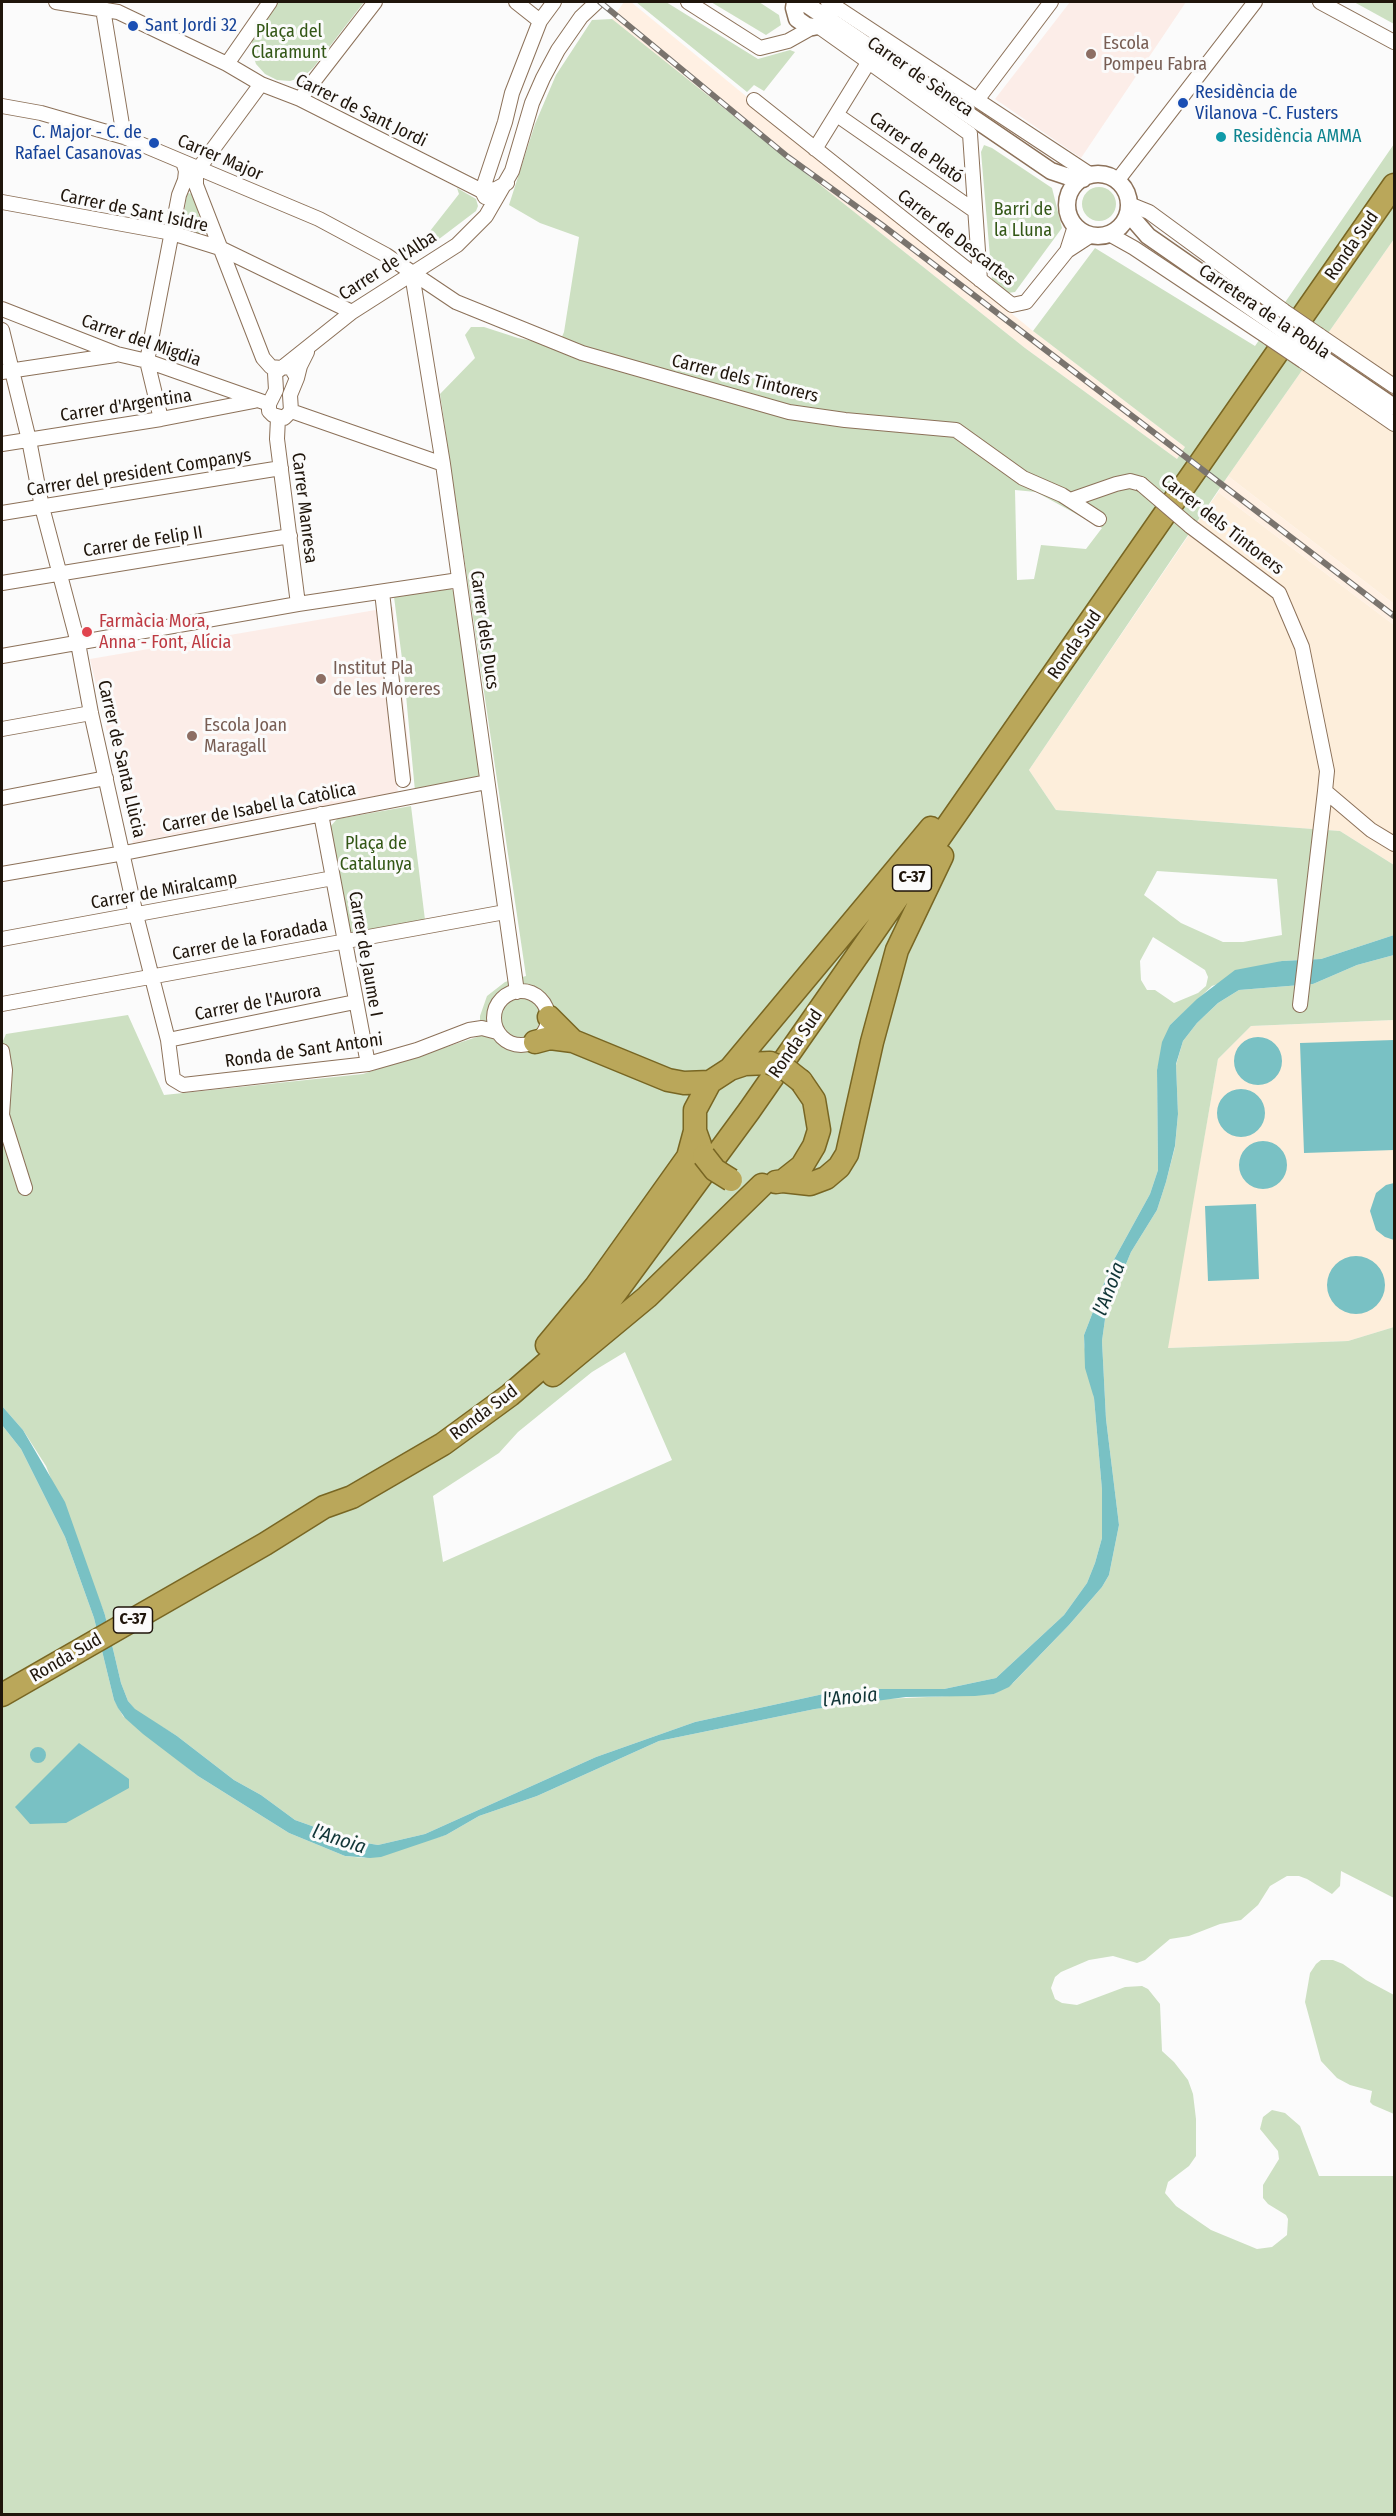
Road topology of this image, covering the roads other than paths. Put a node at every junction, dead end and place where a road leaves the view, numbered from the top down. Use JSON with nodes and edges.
{"nodes":[{"id":1,"x":56,"y":2,"type":"edge"},
{"id":2,"x":270,"y":2,"type":"edge"},
{"id":3,"x":375,"y":2,"type":"edge"},
{"id":4,"x":516,"y":2,"type":"edge"},
{"id":5,"x":554,"y":2,"type":"edge"},
{"id":6,"x":597,"y":2,"type":"edge"},
{"id":7,"x":688,"y":2,"type":"edge"},
{"id":8,"x":1051,"y":2,"type":"edge"},
{"id":9,"x":1255,"y":2,"type":"edge"},
{"id":10,"x":1320,"y":2,"type":"edge"},
{"id":11,"x":103,"y":4,"type":"edge"},
{"id":12,"x":797,"y":6,"type":"edge"},
{"id":13,"x":824,"y":15,"type":"edge"},
{"id":14,"x":540,"y":21,"type":"junction"},
{"id":15,"x":1395,"y":42,"type":"edge"},
{"id":16,"x":781,"y":44,"type":"junction"},
{"id":17,"x":868,"y":63,"type":"junction"},
{"id":18,"x":227,"y":64,"type":"junction"},
{"id":19,"x":261,"y":84,"type":"junction"},
{"id":20,"x":300,"y":99,"type":"junction"},
{"id":21,"x":754,"y":100,"type":"dead end"},
{"id":22,"x":977,"y":100,"type":"junction"},
{"id":23,"x":2,"y":106,"type":"edge"},
{"id":24,"x":837,"y":115,"type":"junction"},
{"id":25,"x":124,"y":137,"type":"junction"},
{"id":26,"x":815,"y":149,"type":"junction"},
{"id":27,"x":183,"y":162,"type":"junction"},
{"id":28,"x":197,"y":168,"type":"junction"},
{"id":29,"x":1051,"y":171,"type":"junction"},
{"id":30,"x":1087,"y":177,"type":"junction"},
{"id":31,"x":1117,"y":181,"type":"junction"},
{"id":32,"x":507,"y":183,"type":"junction"},
{"id":33,"x":196,"y":185,"type":"junction"},
{"id":34,"x":1395,"y":185,"type":"edge"},
{"id":35,"x":482,"y":191,"type":"junction"},
{"id":36,"x":179,"y":195,"type":"junction"},
{"id":37,"x":1067,"y":201,"type":"junction"},
{"id":38,"x":2,"y":202,"type":"edge"},
{"id":39,"x":1129,"y":209,"type":"junction"},
{"id":40,"x":975,"y":211,"type":"junction"},
{"id":41,"x":486,"y":216,"type":"junction"},
{"id":42,"x":1075,"y":226,"type":"junction"},
{"id":43,"x":1114,"y":232,"type":"junction"},
{"id":44,"x":172,"y":233,"type":"junction"},
{"id":45,"x":1090,"y":236,"type":"junction"},
{"id":46,"x":1148,"y":236,"type":"junction"},
{"id":47,"x":220,"y":248,"type":"junction"},
{"id":48,"x":1067,"y":251,"type":"junction"},
{"id":49,"x":412,"y":274,"type":"junction"},
{"id":50,"x":980,"y":280,"type":"junction"},
{"id":51,"x":2,"y":309,"type":"edge"},
{"id":52,"x":352,"y":312,"type":"junction"},
{"id":53,"x":1276,"y":325,"type":"junction"},
{"id":54,"x":2,"y":330,"type":"edge"},
{"id":55,"x":309,"y":347,"type":"junction"},
{"id":56,"x":117,"y":354,"type":"junction"},
{"id":57,"x":1306,"y":355,"type":"junction"},
{"id":58,"x":147,"y":361,"type":"junction"},
{"id":59,"x":282,"y":368,"type":"junction"},
{"id":60,"x":7,"y":371,"type":"edge"},
{"id":61,"x":297,"y":378,"type":"junction"},
{"id":62,"x":1395,"y":386,"type":"edge"},
{"id":63,"x":262,"y":403,"type":"junction"},
{"id":64,"x":1395,"y":407,"type":"edge"},
{"id":65,"x":291,"y":411,"type":"junction"},
{"id":66,"x":278,"y":418,"type":"junction"},
{"id":67,"x":161,"y":419,"type":"junction"},
{"id":68,"x":1395,"y":424,"type":"edge"},
{"id":69,"x":29,"y":440,"type":"junction"},
{"id":70,"x":2,"y":444,"type":"edge"},
{"id":71,"x":443,"y":464,"type":"junction"},
{"id":72,"x":281,"y":468,"type":"junction"},
{"id":73,"x":1070,"y":500,"type":"junction"},
{"id":74,"x":42,"y":507,"type":"junction"},
{"id":75,"x":2,"y":513,"type":"edge"},
{"id":76,"x":1099,"y":519,"type":"dead end"},
{"id":77,"x":290,"y":536,"type":"junction"},
{"id":78,"x":59,"y":574,"type":"junction"},
{"id":79,"x":459,"y":580,"type":"junction"},
{"id":80,"x":2,"y":583,"type":"edge"},
{"id":81,"x":382,"y":592,"type":"junction"},
{"id":82,"x":298,"y":604,"type":"junction"},
{"id":83,"x":78,"y":643,"type":"junction"},
{"id":84,"x":2,"y":656,"type":"edge"},
{"id":85,"x":91,"y":713,"type":"junction"},
{"id":86,"x":2,"y":729,"type":"edge"},
{"id":87,"x":994,"y":762,"type":"junction"},
{"id":88,"x":106,"y":778,"type":"junction"},
{"id":89,"x":403,"y":780,"type":"dead end"},
{"id":90,"x":487,"y":782,"type":"junction"},
{"id":91,"x":1325,"y":791,"type":"junction"},
{"id":92,"x":2,"y":798,"type":"edge"},
{"id":93,"x":321,"y":814,"type":"junction"},
{"id":94,"x":1395,"y":844,"type":"edge"},
{"id":95,"x":124,"y":853,"type":"junction"},
{"id":96,"x":2,"y":874,"type":"edge"},
{"id":97,"x":333,"y":878,"type":"junction"},
{"id":98,"x":505,"y":912,"type":"junction"},
{"id":99,"x":136,"y":915,"type":"junction"},
{"id":100,"x":2,"y":939,"type":"edge"},
{"id":101,"x":345,"y":940,"type":"junction"},
{"id":102,"x":151,"y":978,"type":"junction"},
{"id":103,"x":517,"y":992,"type":"junction"},
{"id":104,"x":1300,"y":1000,"type":"dead end"},
{"id":105,"x":355,"y":1002,"type":"junction"},
{"id":106,"x":2,"y":1004,"type":"edge"},
{"id":107,"x":549,"y":1017,"type":"junction"},
{"id":108,"x":497,"y":1032,"type":"junction"},
{"id":109,"x":168,"y":1040,"type":"junction"},
{"id":110,"x":573,"y":1041,"type":"junction"},
{"id":111,"x":535,"y":1042,"type":"junction"},
{"id":112,"x":2,"y":1051,"type":"edge"},
{"id":113,"x":369,"y":1064,"type":"junction"},
{"id":114,"x":729,"y":1069,"type":"junction"},
{"id":115,"x":668,"y":1080,"type":"junction"},
{"id":116,"x":710,"y":1082,"type":"junction"},
{"id":117,"x":183,"y":1085,"type":"joint"},
{"id":118,"x":695,"y":1120,"type":"junction"},
{"id":119,"x":772,"y":1183,"type":"junction"},
{"id":120,"x":24,"y":1188,"type":"dead end"},
{"id":121,"x":352,"y":1497,"type":"junction"},
{"id":122,"x":2,"y":1695,"type":"edge"}],
"edges":[{"from":1,"to":11,"type":"street","name":"Carrer de Sant Jordi"},
{"from":2,"to":18,"type":"street"},
{"from":3,"to":20,"type":"street"},
{"from":4,"to":14,"type":"street"},
{"from":5,"to":14,"type":"street"},
{"from":6,"to":32,"type":"street","name":"Carrer de l'Alba"},
{"from":7,"to":16,"type":"street"},
{"from":8,"to":22,"type":"street"},
{"from":9,"to":31,"type":"street"},
{"from":10,"to":15,"type":"street"},
{"from":11,"to":18,"type":"street","name":"Carrer de Sant Jordi"},
{"from":11,"to":25,"type":"street"},
{"from":12,"to":13,"type":"street"},
{"from":12,"to":16,"type":"street"},
{"from":13,"to":16,"type":"street"},
{"from":13,"to":17,"type":"street","name":"Carrer de Sèneca"},
{"from":13,"to":22,"type":"street"},
{"from":13,"to":29,"type":"street"},
{"from":14,"to":35,"type":"street"},
{"from":17,"to":24,"type":"street"},
{"from":17,"to":40,"type":"street","name":"Carrer de Sèneca"},
{"from":18,"to":19,"type":"street","name":"Carrer de Sant Jordi"},
{"from":19,"to":20,"type":"street","name":"Carrer de Sant Jordi"},
{"from":19,"to":28,"type":"street"},
{"from":20,"to":35,"type":"street","name":"Carrer de Sant Jordi"},
{"from":21,"to":26,"type":"street","name":"Carrer de Descartes"},
{"from":22,"to":30,"type":"street"},
{"from":23,"to":25,"type":"street","name":"Carrer Major"},
{"from":24,"to":26,"type":"street"},
{"from":24,"to":40,"type":"street","name":"Carrer de Plató"},
{"from":25,"to":27,"type":"street","name":"Carrer Major"},
{"from":26,"to":50,"type":"street","name":"Carrer de Descartes"},
{"from":27,"to":28,"type":"street","name":"Carrer Major"},
{"from":27,"to":36,"type":"street"},
{"from":28,"to":33,"type":"street"},
{"from":28,"to":49,"type":"street","name":"Carrer Major"},
{"from":29,"to":30,"type":"street"},
{"from":29,"to":37,"type":"street"},
{"from":30,"to":31,"type":"street"},
{"from":30,"to":37,"type":"street"},
{"from":31,"to":39,"type":"street"},
{"from":32,"to":35,"type":"street"},
{"from":32,"to":41,"type":"street","name":"Carrer de l'Alba"},
{"from":33,"to":36,"type":"street"},
{"from":33,"to":47,"type":"street"},
{"from":34,"to":87,"type":"highway","name":"Ronda Sud","number":"C-37"},
{"from":35,"to":41,"type":"street"},
{"from":36,"to":44,"type":"street"},
{"from":37,"to":42,"type":"street"},
{"from":38,"to":44,"type":"street","name":"Carrer de Sant Isidre"},
{"from":39,"to":43,"type":"street"},
{"from":39,"to":46,"type":"street","name":"Carretera de la Pobla"},
{"from":39,"to":53,"type":"street","name":"Carretera de la Pobla"},
{"from":40,"to":50,"type":"street","name":"Carrer de Sèneca"},
{"from":41,"to":49,"type":"street","name":"Carrer de l'Alba"},
{"from":42,"to":45,"type":"street"},
{"from":42,"to":48,"type":"street","name":"Carrer de Descartes"},
{"from":43,"to":45,"type":"street"},
{"from":43,"to":46,"type":"street","name":"Carretera de la Pobla"},
{"from":43,"to":53,"type":"street","name":"Carretera de la Pobla"},
{"from":44,"to":47,"type":"street","name":"Carrer de Sant Isidre"},
{"from":44,"to":58,"type":"street"},
{"from":45,"to":48,"type":"street","name":"Carrer de Descartes"},
{"from":46,"to":53,"type":"street","name":"Carretera de la Pobla"},
{"from":47,"to":52,"type":"street","name":"Carrer de Sant Isidre"},
{"from":47,"to":59,"type":"street"},
{"from":48,"to":50,"type":"street","name":"Carrer de Descartes"},
{"from":49,"to":52,"type":"street","name":"Carrer de l'Alba"},
{"from":49,"to":71,"type":"street","name":"Carrer dels Ducs"},
{"from":49,"to":73,"type":"street","name":"Carrer dels Tintorers"},
{"from":51,"to":56,"type":"street","name":"Carrer del Migdia"},
{"from":52,"to":55,"type":"street","name":"Carrer de l'Alba"},
{"from":53,"to":57,"type":"street","name":"Carretera de la Pobla","bridge":true},
{"from":53,"to":62,"type":"street","name":"Carretera de la Pobla","bridge":true},
{"from":54,"to":60,"type":"street","name":"Carrer de Santa Llùcia"},
{"from":55,"to":59,"type":"street","name":"Carrer de l'Alba"},
{"from":55,"to":61,"type":"street","name":"Carrer de l'Alba"},
{"from":56,"to":58,"type":"street","name":"Carrer del Migdia"},
{"from":56,"to":60,"type":"street"},
{"from":57,"to":64,"type":"street","name":"Carretera de la Pobla"},
{"from":57,"to":68,"type":"street","name":"Carretera de la Pobla"},
{"from":58,"to":63,"type":"street","name":"Carrer del Migdia"},
{"from":58,"to":67,"type":"street"},
{"from":59,"to":61,"type":"street"},
{"from":59,"to":63,"type":"street"},
{"from":60,"to":69,"type":"street","name":"Carrer de Santa Llùcia"},
{"from":61,"to":65,"type":"street","name":"Carrer de l'Alba"},
{"from":63,"to":66,"type":"street"},
{"from":63,"to":67,"type":"street","name":"Carrer d'Argentina"},
{"from":65,"to":66,"type":"street"},
{"from":65,"to":71,"type":"street"},
{"from":66,"to":72,"type":"street","name":"Carrer Manresa"},
{"from":67,"to":69,"type":"street","name":"Carrer d'Argentina"},
{"from":69,"to":70,"type":"street","name":"Carrer d'Argentina"},
{"from":69,"to":74,"type":"street","name":"Carrer de Santa Llùcia"},
{"from":71,"to":79,"type":"street","name":"Carrer dels Ducs"},
{"from":72,"to":74,"type":"street","name":"Carrer del president Companys"},
{"from":72,"to":77,"type":"street","name":"Carrer Manresa"},
{"from":73,"to":76,"type":"street","name":"Carrer dels Tintorers"},
{"from":73,"to":91,"type":"street","name":"Carrer dels Tintorers","bridge":true},
{"from":74,"to":75,"type":"street","name":"Carrer del president Companys"},
{"from":74,"to":78,"type":"street","name":"Carrer de Santa Llùcia"},
{"from":77,"to":78,"type":"street","name":"Carrer de Felip II"},
{"from":77,"to":82,"type":"street","name":"Carrer Manresa"},
{"from":78,"to":80,"type":"street","name":"Carrer de Felip II"},
{"from":78,"to":83,"type":"street","name":"Carrer de Santa Llùcia"},
{"from":79,"to":81,"type":"street"},
{"from":79,"to":90,"type":"street","name":"Carrer dels Ducs"},
{"from":81,"to":82,"type":"street"},
{"from":81,"to":89,"type":"street"},
{"from":82,"to":83,"type":"street"},
{"from":83,"to":84,"type":"street"},
{"from":83,"to":85,"type":"street","name":"Carrer de Santa Llùcia"},
{"from":85,"to":86,"type":"street"},
{"from":85,"to":88,"type":"street","name":"Carrer de Santa Llùcia"},
{"from":87,"to":114,"type":"highway"},
{"from":87,"to":119,"type":"highway"},
{"from":87,"to":121,"type":"highway","name":"Ronda Sud","number":"C-37"},
{"from":88,"to":92,"type":"street"},
{"from":88,"to":95,"type":"street","name":"Carrer de Santa Llùcia"},
{"from":90,"to":93,"type":"street","name":"Carrer de Isabel la Catòlica"},
{"from":90,"to":98,"type":"street","name":"Carrer dels Ducs"},
{"from":91,"to":94,"type":"street"},
{"from":91,"to":104,"type":"street","name":"Carrer dels Tintorers"},
{"from":93,"to":95,"type":"street","name":"Carrer de Isabel la Catòlica"},
{"from":93,"to":97,"type":"street","name":"Carrer de Jaume I"},
{"from":95,"to":96,"type":"street","name":"Carrer de Isabel la Catòlica"},
{"from":95,"to":99,"type":"street","name":"Carrer de Santa Llùcia"},
{"from":97,"to":99,"type":"street","name":"Carrer de Miralcamp"},
{"from":97,"to":101,"type":"street","name":"Carrer de Jaume I"},
{"from":98,"to":101,"type":"street","name":"Carrer de la Foradada"},
{"from":98,"to":103,"type":"street","name":"Carrer dels Ducs"},
{"from":99,"to":100,"type":"street","name":"Carrer de Miralcamp"},
{"from":99,"to":102,"type":"street","name":"Carrer de Santa Llùcia"},
{"from":101,"to":102,"type":"street","name":"Carrer de la Foradada"},
{"from":101,"to":105,"type":"street","name":"Carrer de Jaume I"},
{"from":102,"to":106,"type":"street","name":"Carrer de la Foradada"},
{"from":102,"to":109,"type":"street","name":"Carrer de Santa Llùcia"},
{"from":103,"to":107,"type":"street"},
{"from":103,"to":108,"type":"street"},
{"from":105,"to":109,"type":"street","name":"Carrer de l'Aurora"},
{"from":105,"to":113,"type":"street","name":"Carrer de Jaume I"},
{"from":107,"to":110,"type":"highway"},
{"from":107,"to":111,"type":"street"},
{"from":108,"to":111,"type":"street"},
{"from":108,"to":113,"type":"street","name":"Ronda de Sant Antoni"},
{"from":109,"to":117,"type":"street","name":"Carrer de Santa Llùcia"},
{"from":110,"to":111,"type":"highway"},
{"from":110,"to":115,"type":"highway"},
{"from":112,"to":120,"type":"street"},
{"from":113,"to":117,"type":"street","name":"Ronda de Sant Antoni"},
{"from":114,"to":116,"type":"highway"},
{"from":114,"to":119,"type":"highway","bridge":true},
{"from":115,"to":116,"type":"highway"},
{"from":115,"to":118,"type":"highway"},
{"from":116,"to":118,"type":"highway"},
{"from":118,"to":119,"type":"highway","bridge":true},
{"from":118,"to":121,"type":"highway"},
{"from":119,"to":121,"type":"highway"},
{"from":121,"to":122,"type":"highway","name":"Ronda Sud","number":"C-37"}]}
